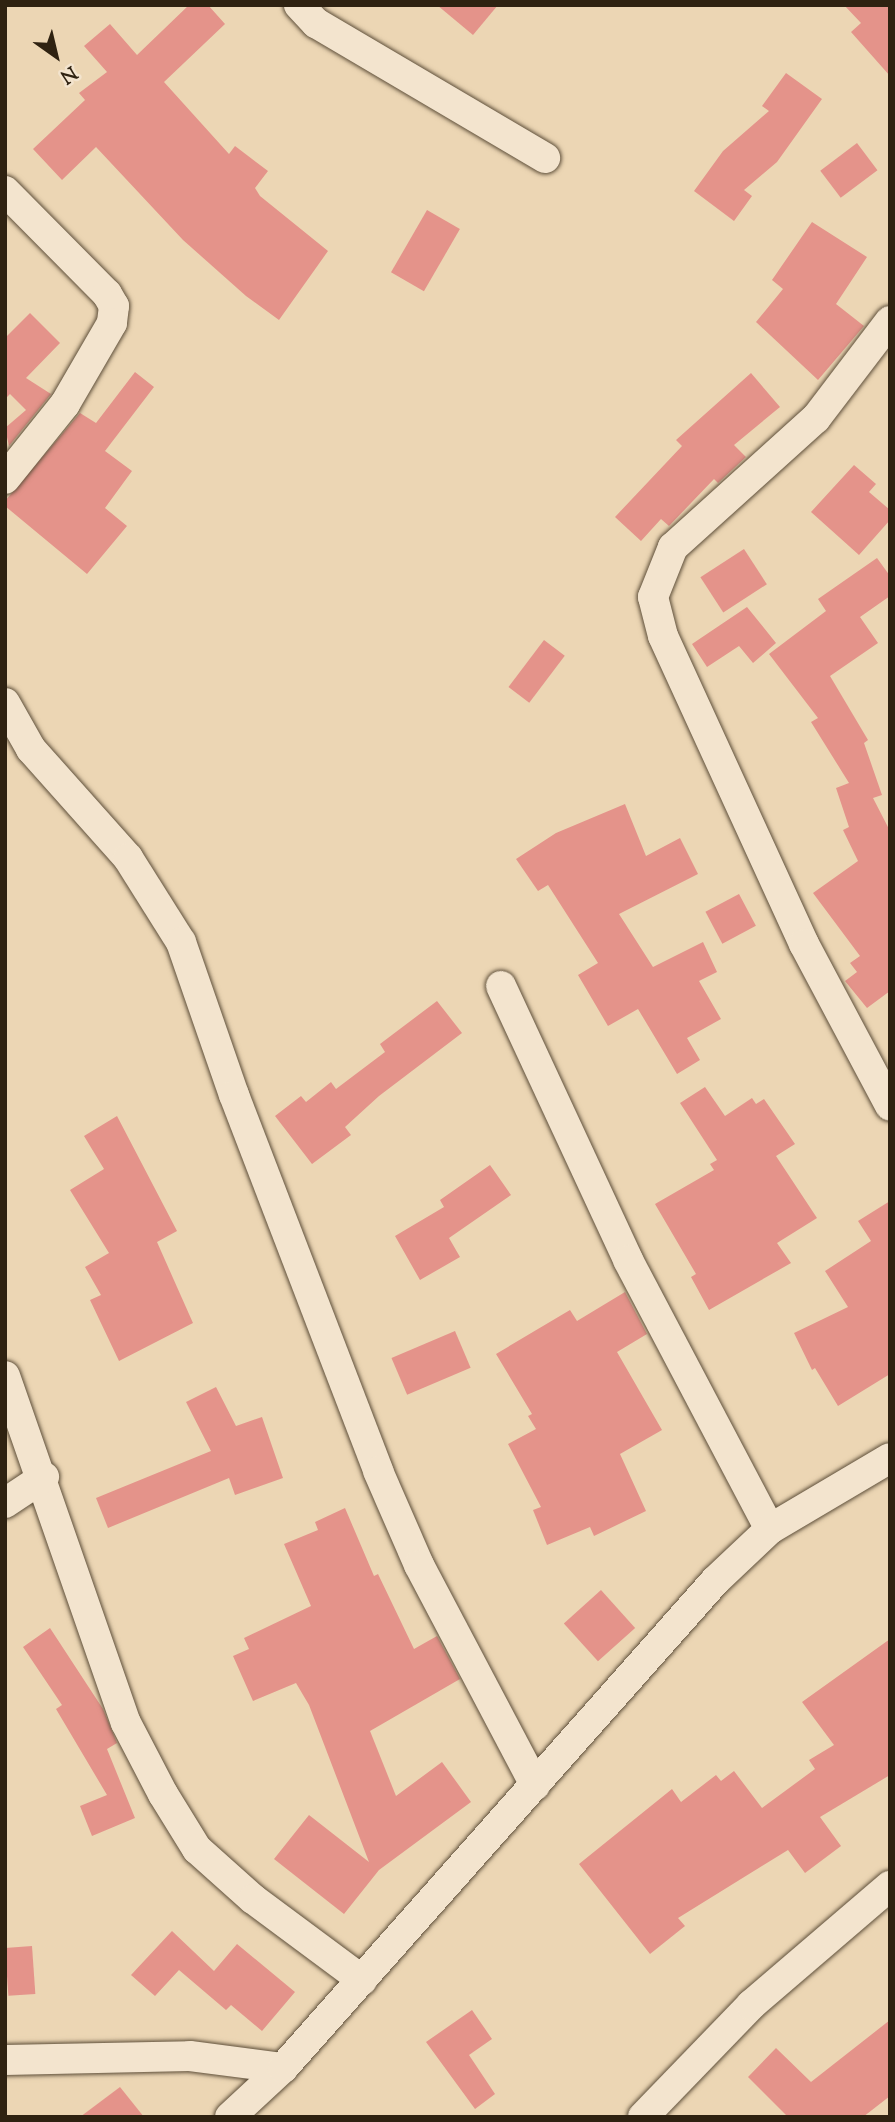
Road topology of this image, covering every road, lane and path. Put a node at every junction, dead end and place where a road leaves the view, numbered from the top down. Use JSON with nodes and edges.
{"nodes":[{"id":1,"x":299,"y":5,"type":"edge"},
{"id":2,"x":545,"y":158,"type":"dead end"},
{"id":3,"x":5,"y":191,"type":"edge"},
{"id":4,"x":890,"y":321,"type":"edge"},
{"id":5,"x":5,"y":479,"type":"edge"},
{"id":6,"x":5,"y":703,"type":"edge"},
{"id":7,"x":500,"y":986,"type":"dead end"},
{"id":8,"x":890,"y":1106,"type":"edge"},
{"id":9,"x":5,"y":1376,"type":"edge"},
{"id":10,"x":890,"y":1458,"type":"edge"},
{"id":11,"x":44,"y":1477,"type":"junction"},
{"id":12,"x":5,"y":1503,"type":"edge"},
{"id":13,"x":770,"y":1529,"type":"junction"},
{"id":14,"x":536,"y":1786,"type":"junction"},
{"id":15,"x":890,"y":1886,"type":"edge"},
{"id":16,"x":362,"y":1980,"type":"junction"},
{"id":17,"x":5,"y":2060,"type":"edge"},
{"id":18,"x":283,"y":2068,"type":"junction"},
{"id":19,"x":230,"y":2117,"type":"edge"},
{"id":20,"x":643,"y":2117,"type":"edge"}],
"edges":[{"from":1,"to":2,"type":"street"},
{"from":3,"to":5,"type":"street"},
{"from":4,"to":8,"type":"street"},
{"from":6,"to":14,"type":"street"},
{"from":7,"to":13,"type":"street"},
{"from":9,"to":11,"type":"street"},
{"from":10,"to":13,"type":"street"},
{"from":11,"to":12,"type":"street"},
{"from":11,"to":16,"type":"street"},
{"from":13,"to":14,"type":"street"},
{"from":14,"to":16,"type":"street"},
{"from":15,"to":20,"type":"street"},
{"from":16,"to":18,"type":"street"},
{"from":17,"to":18,"type":"street"},
{"from":18,"to":19,"type":"street"}]}
